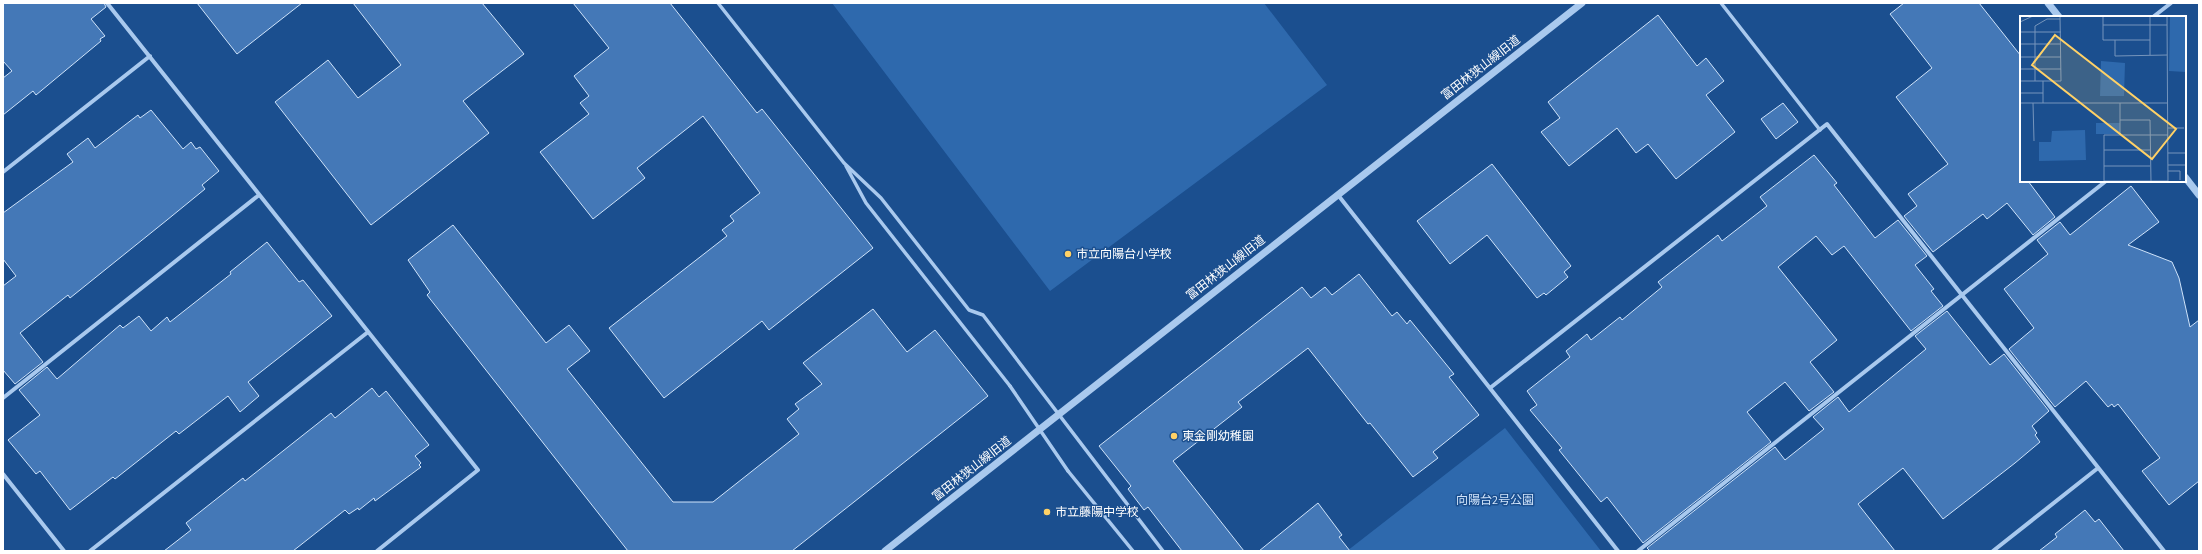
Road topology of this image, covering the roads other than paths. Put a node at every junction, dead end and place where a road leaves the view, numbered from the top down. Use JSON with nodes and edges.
{"nodes":[{"id":1,"x":107,"y":3,"type":"edge"},
{"id":2,"x":718,"y":3,"type":"edge"},
{"id":3,"x":1582,"y":3,"type":"edge"},
{"id":4,"x":1721,"y":3,"type":"edge"},
{"id":5,"x":2048,"y":3,"type":"edge"},
{"id":6,"x":2171,"y":3,"type":"edge"},
{"id":7,"x":2058,"y":16,"type":"edge"},
{"id":8,"x":2154,"y":16,"type":"edge"},
{"id":9,"x":150,"y":56,"type":"junction"},
{"id":10,"x":1820,"y":130,"type":"junction"},
{"id":11,"x":844,"y":163,"type":"junction"},
{"id":12,"x":3,"y":172,"type":"edge"},
{"id":13,"x":2186,"y":178,"type":"edge"},
{"id":14,"x":2105,"y":182,"type":"edge"},
{"id":15,"x":1338,"y":194,"type":"junction"},
{"id":16,"x":259,"y":195,"type":"junction"},
{"id":17,"x":2199,"y":195,"type":"edge"},
{"id":18,"x":1962,"y":295,"type":"junction"},
{"id":19,"x":368,"y":332,"type":"junction"},
{"id":20,"x":1490,"y":388,"type":"junction"},
{"id":21,"x":3,"y":398,"type":"edge"},
{"id":22,"x":1058,"y":415,"type":"junction"},
{"id":23,"x":2098,"y":468,"type":"junction"},
{"id":24,"x":3,"y":474,"type":"edge"},
{"id":25,"x":64,"y":551,"type":"edge"},
{"id":26,"x":90,"y":551,"type":"edge"},
{"id":27,"x":377,"y":551,"type":"edge"},
{"id":28,"x":885,"y":551,"type":"edge"},
{"id":29,"x":1133,"y":551,"type":"edge"},
{"id":30,"x":1162,"y":551,"type":"edge"},
{"id":31,"x":1618,"y":551,"type":"edge"},
{"id":32,"x":1638,"y":551,"type":"edge"},
{"id":33,"x":1993,"y":551,"type":"edge"},
{"id":34,"x":2164,"y":551,"type":"edge"}],
"edges":[{"from":1,"to":9,"type":"street"},
{"from":2,"to":11,"type":"street"},
{"from":3,"to":15,"type":"street","name":"富田林狭山線旧道"},
{"from":4,"to":10,"type":"street"},
{"from":5,"to":7,"type":"street"},
{"from":6,"to":8,"type":"street"},
{"from":9,"to":12,"type":"street"},
{"from":9,"to":16,"type":"street"},
{"from":10,"to":18,"type":"street"},
{"from":10,"to":20,"type":"street"},
{"from":11,"to":22,"type":"street"},
{"from":11,"to":29,"type":"street","bridge":true},
{"from":13,"to":17,"type":"street"},
{"from":14,"to":18,"type":"street"},
{"from":15,"to":20,"type":"street"},
{"from":15,"to":22,"type":"street","name":"富田林狭山線旧道"},
{"from":16,"to":19,"type":"street"},
{"from":16,"to":21,"type":"street"},
{"from":18,"to":23,"type":"street"},
{"from":18,"to":32,"type":"street"},
{"from":19,"to":26,"type":"street"},
{"from":19,"to":27,"type":"street"},
{"from":20,"to":31,"type":"street"},
{"from":22,"to":28,"type":"street","name":"富田林狭山線旧道"},
{"from":22,"to":30,"type":"street"},
{"from":23,"to":33,"type":"street"},
{"from":23,"to":34,"type":"street"},
{"from":24,"to":25,"type":"street"}]}
